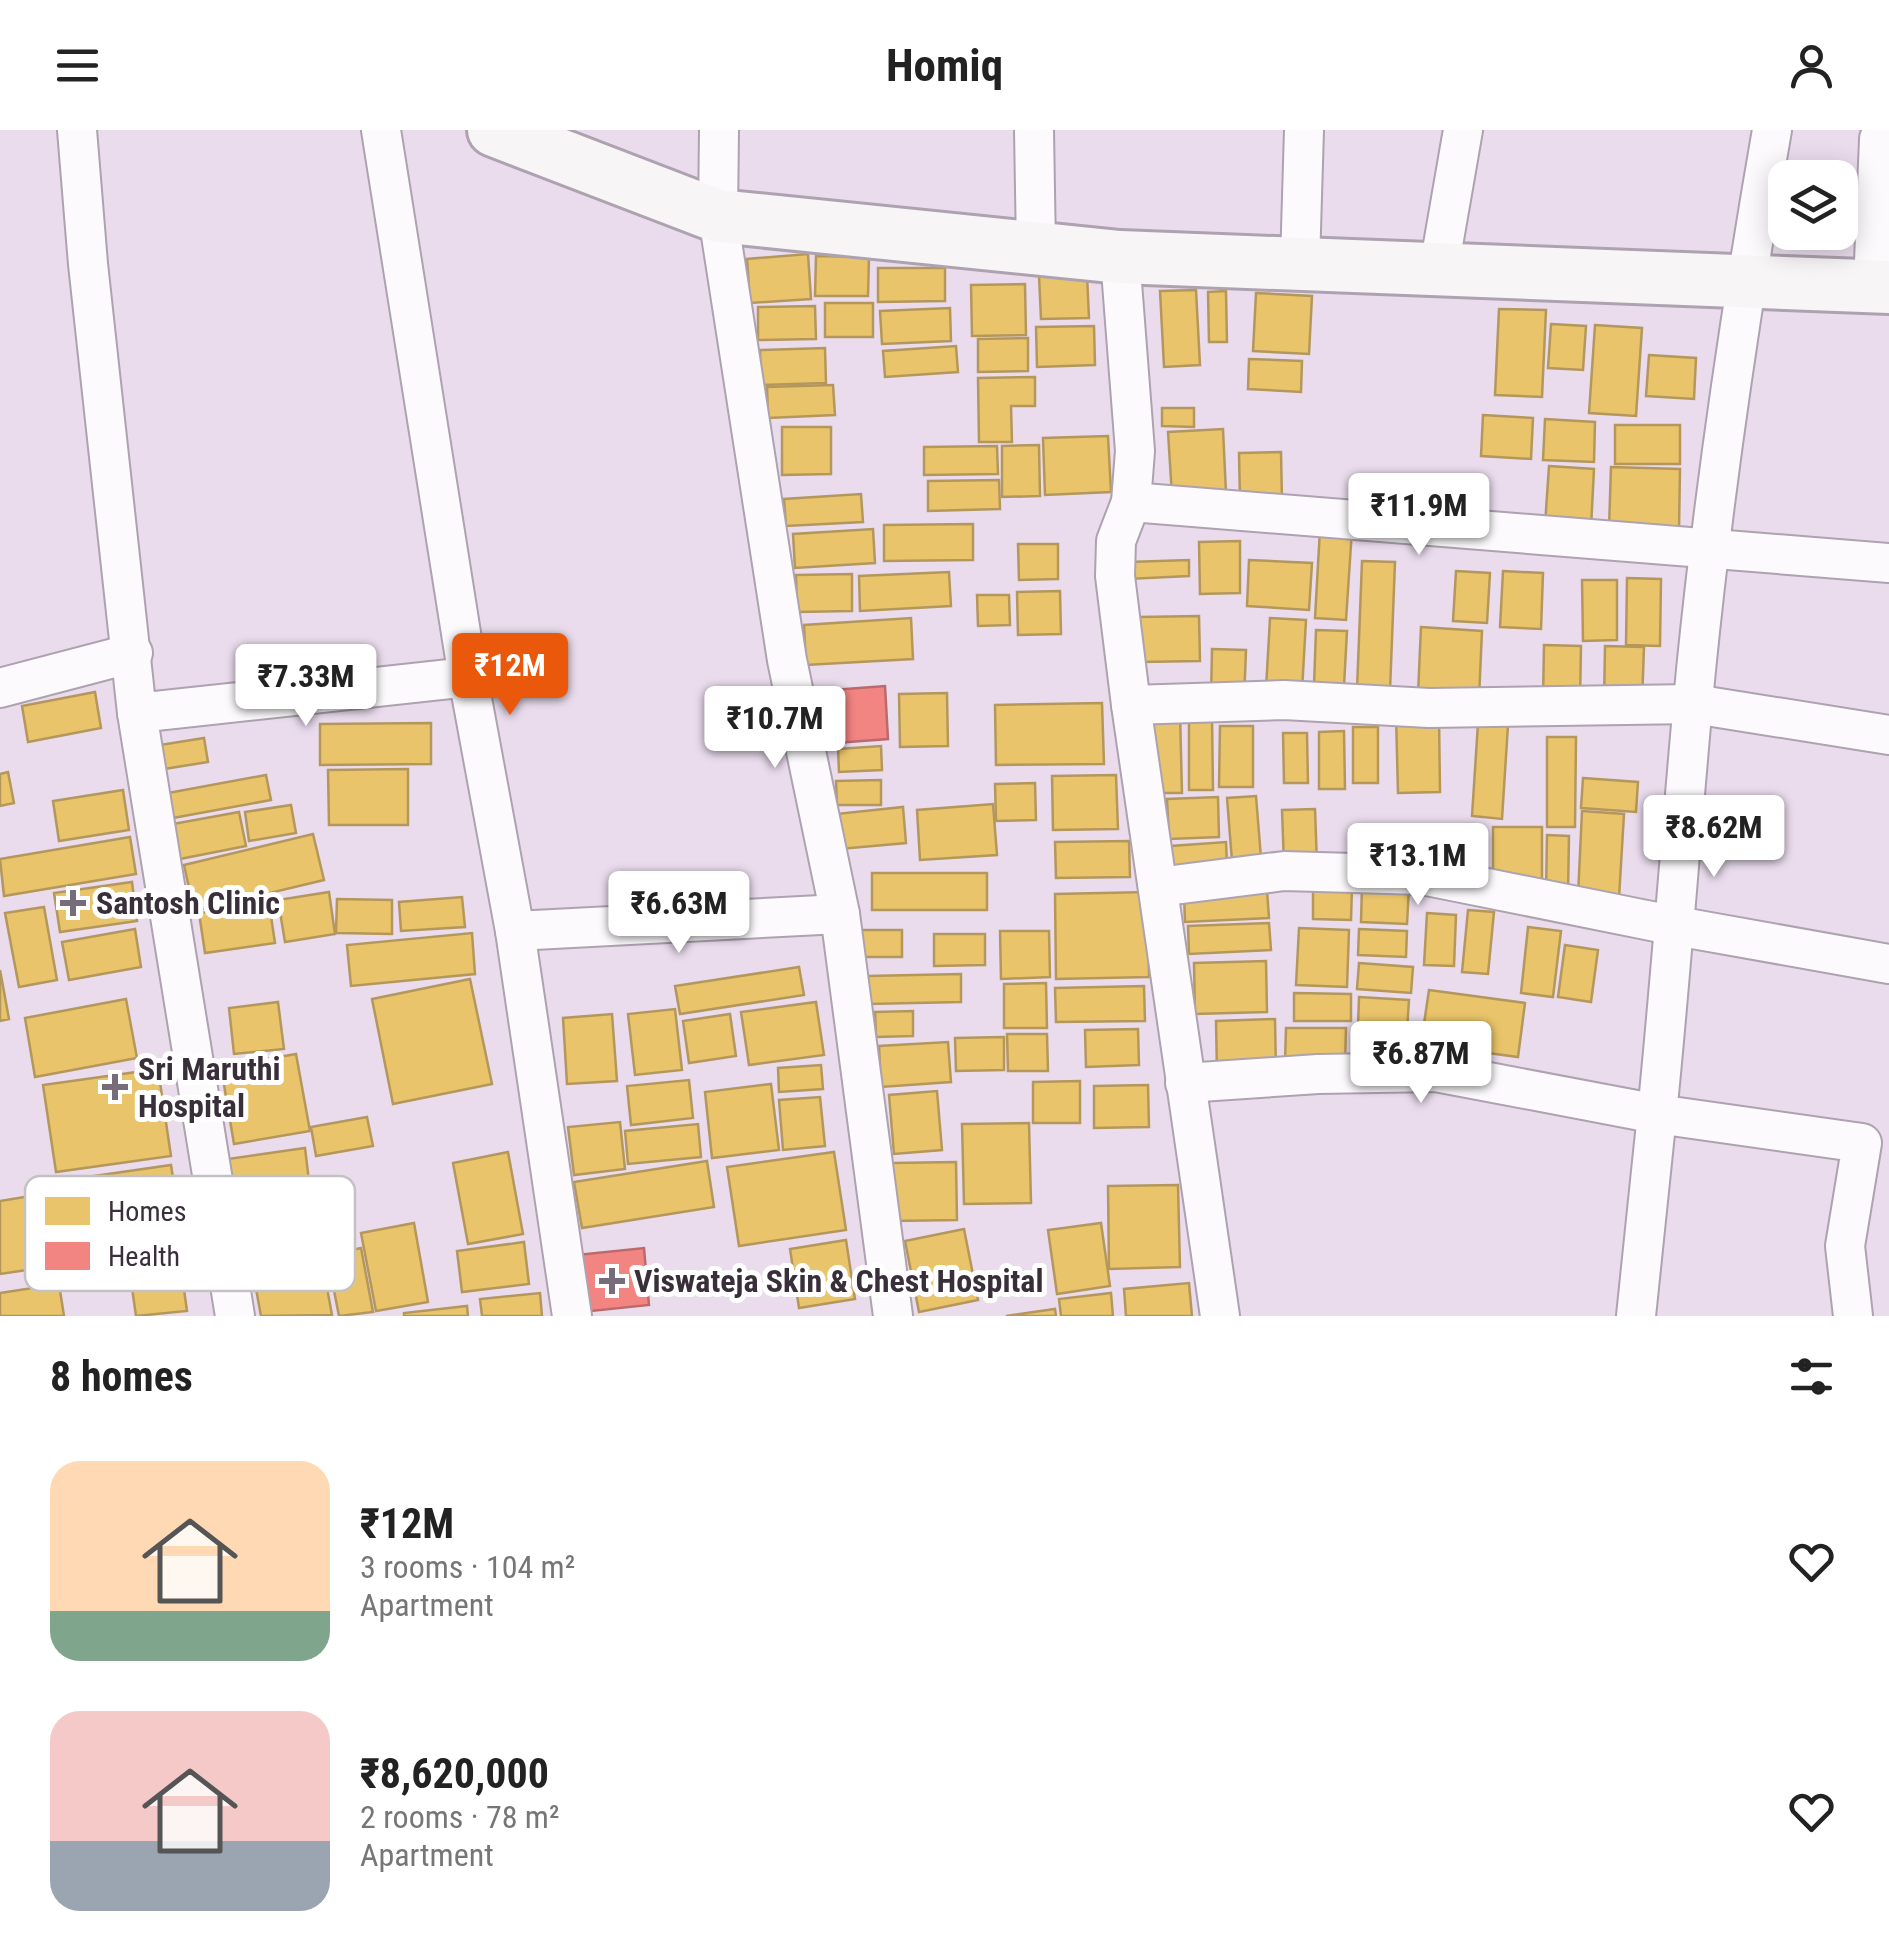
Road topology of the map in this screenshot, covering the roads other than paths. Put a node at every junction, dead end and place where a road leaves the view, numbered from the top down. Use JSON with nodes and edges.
{"nodes":[{"id":1,"x":77,"y":130,"type":"edge"},
{"id":2,"x":381,"y":130,"type":"edge"},
{"id":3,"x":494,"y":130,"type":"edge"},
{"id":4,"x":719,"y":130,"type":"edge"},
{"id":5,"x":1034,"y":130,"type":"edge"},
{"id":6,"x":1304,"y":130,"type":"edge"},
{"id":7,"x":1462,"y":130,"type":"edge"},
{"id":8,"x":1767,"y":131,"type":"edge"},
{"id":9,"x":1889,"y":133,"type":"edge"},
{"id":10,"x":718,"y":216,"type":"junction"},
{"id":11,"x":1036,"y":249,"type":"junction"},
{"id":12,"x":1120,"y":257,"type":"junction"},
{"id":13,"x":1300,"y":263,"type":"junction"},
{"id":14,"x":1439,"y":268,"type":"junction"},
{"id":15,"x":1746,"y":279,"type":"junction"},
{"id":16,"x":1881,"y":286,"type":"edge"},
{"id":17,"x":1131,"y":502,"type":"junction"},
{"id":18,"x":1712,"y":548,"type":"junction"},
{"id":19,"x":1889,"y":563,"type":"edge"},
{"id":20,"x":133,"y":653,"type":"junction"},
{"id":21,"x":468,"y":677,"type":"junction"},
{"id":22,"x":0,"y":688,"type":"edge"},
{"id":23,"x":1694,"y":704,"type":"junction"},
{"id":24,"x":1131,"y":705,"type":"junction"},
{"id":25,"x":137,"y":713,"type":"junction"},
{"id":26,"x":1889,"y":734,"type":"edge"},
{"id":27,"x":1158,"y":887,"type":"junction"},
{"id":28,"x":840,"y":914,"type":"junction"},
{"id":29,"x":1676,"y":926,"type":"junction"},
{"id":30,"x":515,"y":931,"type":"junction"},
{"id":31,"x":1889,"y":964,"type":"edge"},
{"id":32,"x":1184,"y":1083,"type":"junction"},
{"id":33,"x":1657,"y":1114,"type":"junction"},
{"id":34,"x":1876,"y":1148,"type":"edge"},
{"id":35,"x":212,"y":1176,"type":"edge"},
{"id":36,"x":231,"y":1291,"type":"edge"},
{"id":37,"x":235,"y":1316,"type":"edge"},
{"id":38,"x":572,"y":1316,"type":"edge"},
{"id":39,"x":893,"y":1316,"type":"edge"},
{"id":40,"x":1220,"y":1316,"type":"edge"},
{"id":41,"x":1636,"y":1316,"type":"edge"},
{"id":42,"x":1853,"y":1316,"type":"edge"}],
"edges":[{"from":1,"to":20,"type":"street"},
{"from":2,"to":21,"type":"street"},
{"from":3,"to":10,"type":"main road"},
{"from":4,"to":10,"type":"street"},
{"from":5,"to":11,"type":"street"},
{"from":6,"to":13,"type":"street"},
{"from":7,"to":14,"type":"street"},
{"from":8,"to":15,"type":"street"},
{"from":9,"to":16,"type":"street"},
{"from":10,"to":11,"type":"main road"},
{"from":10,"to":28,"type":"street"},
{"from":11,"to":12,"type":"main road"},
{"from":12,"to":13,"type":"main road"},
{"from":12,"to":17,"type":"street"},
{"from":13,"to":14,"type":"main road"},
{"from":14,"to":15,"type":"main road"},
{"from":15,"to":16,"type":"main road"},
{"from":15,"to":18,"type":"street"},
{"from":17,"to":18,"type":"street"},
{"from":17,"to":24,"type":"street"},
{"from":18,"to":19,"type":"street"},
{"from":18,"to":23,"type":"street"},
{"from":20,"to":22,"type":"street"},
{"from":20,"to":25,"type":"street"},
{"from":21,"to":25,"type":"street"},
{"from":21,"to":30,"type":"street"},
{"from":23,"to":24,"type":"street"},
{"from":23,"to":26,"type":"street"},
{"from":23,"to":29,"type":"street"},
{"from":24,"to":27,"type":"street"},
{"from":25,"to":35,"type":"street"},
{"from":27,"to":29,"type":"street"},
{"from":27,"to":32,"type":"street"},
{"from":28,"to":30,"type":"street"},
{"from":28,"to":39,"type":"street"},
{"from":29,"to":31,"type":"street"},
{"from":29,"to":33,"type":"street"},
{"from":30,"to":38,"type":"street"},
{"from":32,"to":33,"type":"street"},
{"from":32,"to":40,"type":"street"},
{"from":33,"to":34,"type":"street"},
{"from":33,"to":41,"type":"street"},
{"from":34,"to":42,"type":"street"},
{"from":36,"to":37,"type":"street"}]}
